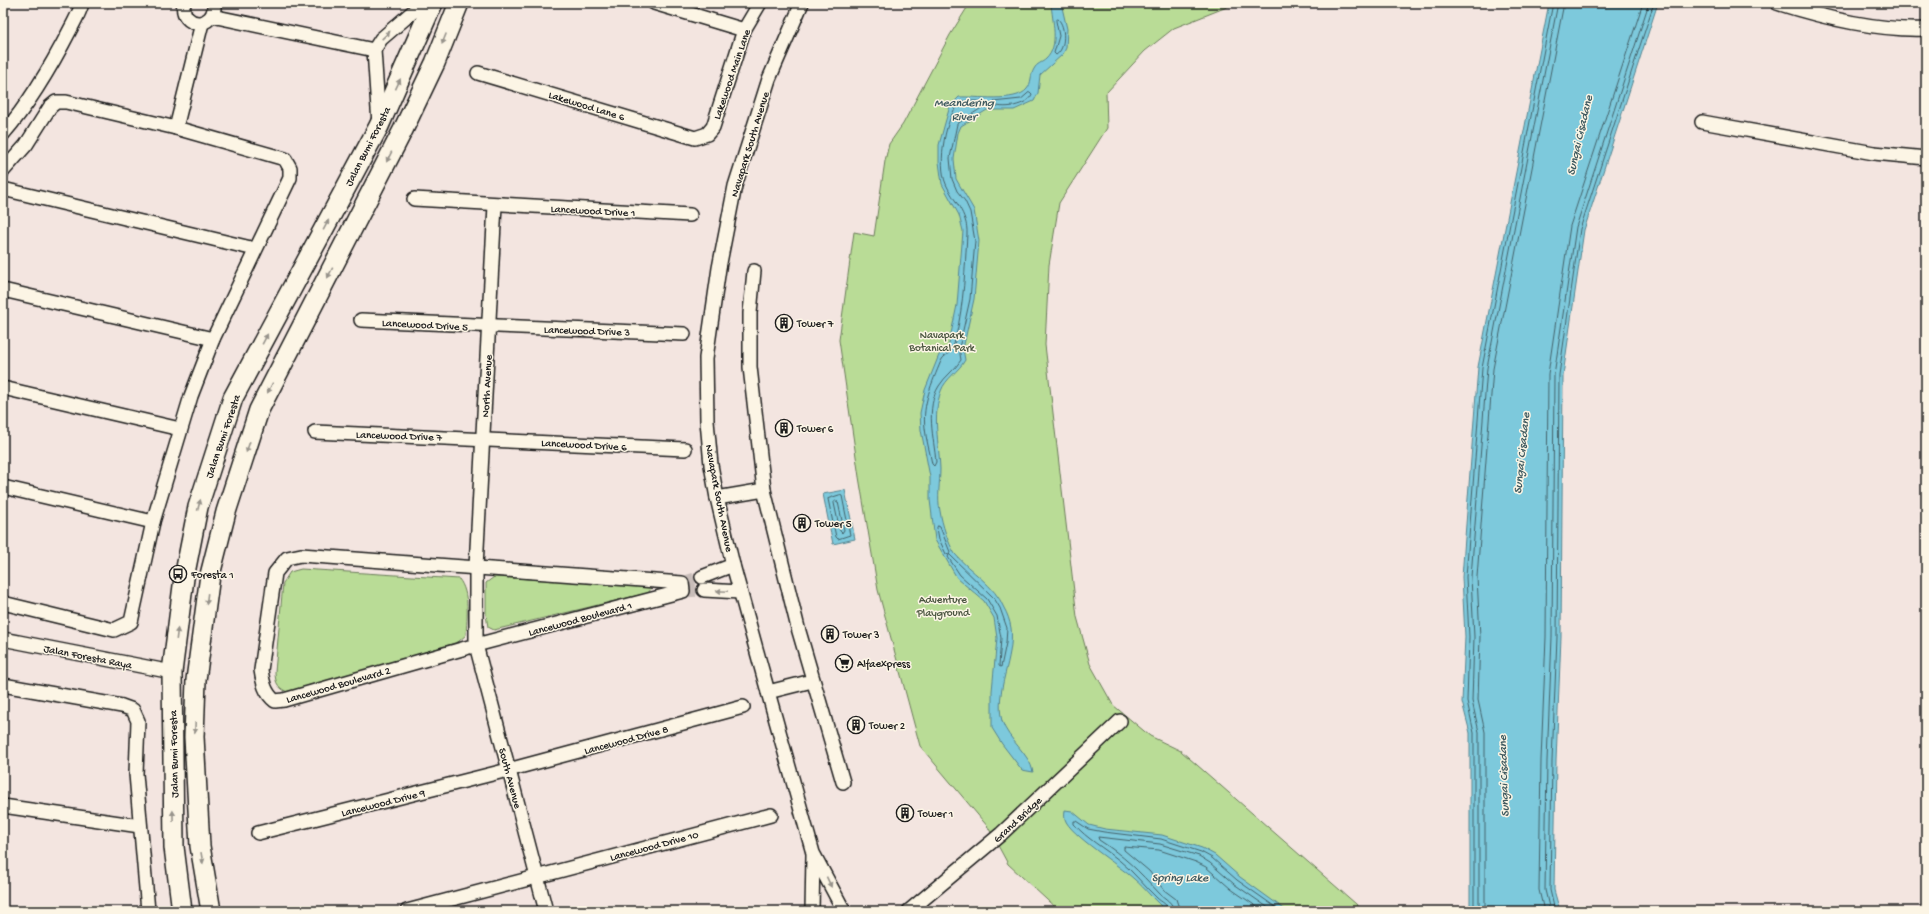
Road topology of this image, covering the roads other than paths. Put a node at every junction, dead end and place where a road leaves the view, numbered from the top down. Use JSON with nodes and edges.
{"nodes":[{"id":1,"x":82,"y":3,"type":"edge"},
{"id":2,"x":184,"y":3,"type":"edge"},
{"id":3,"x":423,"y":3,"type":"edge"},
{"id":4,"x":433,"y":3,"type":"edge"},
{"id":5,"x":459,"y":3,"type":"edge"},
{"id":6,"x":654,"y":3,"type":"edge"},
{"id":7,"x":760,"y":3,"type":"edge"},
{"id":8,"x":802,"y":3,"type":"edge"},
{"id":9,"x":1777,"y":3,"type":"edge"},
{"id":10,"x":210,"y":14,"type":"edge"},
{"id":11,"x":1926,"y":29,"type":"edge"},
{"id":12,"x":744,"y":30,"type":"junction"},
{"id":13,"x":374,"y":50,"type":"junction"},
{"id":14,"x":478,"y":73,"type":"dead end"},
{"id":15,"x":1702,"y":122,"type":"dead end"},
{"id":16,"x":379,"y":126,"type":"junction"},
{"id":17,"x":176,"y":128,"type":"junction"},
{"id":18,"x":3,"y":134,"type":"edge"},
{"id":19,"x":695,"y":138,"type":"joint"},
{"id":20,"x":1926,"y":158,"type":"edge"},
{"id":21,"x":3,"y":171,"type":"edge"},
{"id":22,"x":3,"y":189,"type":"edge"},
{"id":23,"x":414,"y":199,"type":"dead end"},
{"id":24,"x":496,"y":205,"type":"junction"},
{"id":25,"x":690,"y":215,"type":"dead end"},
{"id":26,"x":256,"y":249,"type":"junction"},
{"id":27,"x":754,"y":271,"type":"dead end"},
{"id":28,"x":3,"y":290,"type":"edge"},
{"id":29,"x":361,"y":320,"type":"dead end"},
{"id":30,"x":489,"y":326,"type":"junction"},
{"id":31,"x":684,"y":334,"type":"dead end"},
{"id":32,"x":213,"y":339,"type":"junction"},
{"id":33,"x":3,"y":388,"type":"edge"},
{"id":34,"x":233,"y":398,"type":"junction"},
{"id":35,"x":259,"y":410,"type":"junction"},
{"id":36,"x":180,"y":429,"type":"junction"},
{"id":37,"x":315,"y":432,"type":"dead end"},
{"id":38,"x":483,"y":439,"type":"junction"},
{"id":39,"x":685,"y":449,"type":"dead end"},
{"id":40,"x":3,"y":487,"type":"edge"},
{"id":41,"x":764,"y":490,"type":"junction"},
{"id":42,"x":717,"y":498,"type":"junction"},
{"id":43,"x":153,"y":522,"type":"junction"},
{"id":44,"x":733,"y":565,"type":"junction"},
{"id":45,"x":476,"y":568,"type":"junction"},
{"id":46,"x":740,"y":592,"type":"junction"},
{"id":47,"x":3,"y":603,"type":"edge"},
{"id":48,"x":3,"y":639,"type":"edge"},
{"id":49,"x":476,"y":645,"type":"junction"},
{"id":50,"x":172,"y":672,"type":"junction"},
{"id":51,"x":812,"y":681,"type":"junction"},
{"id":52,"x":3,"y":685,"type":"edge"},
{"id":53,"x":768,"y":692,"type":"junction"},
{"id":54,"x":743,"y":707,"type":"dead end"},
{"id":55,"x":1120,"y":721,"type":"dead end"},
{"id":56,"x":508,"y":770,"type":"junction"},
{"id":57,"x":843,"y":782,"type":"dead end"},
{"id":58,"x":3,"y":806,"type":"edge"},
{"id":59,"x":771,"y":815,"type":"dead end"},
{"id":60,"x":140,"y":826,"type":"junction"},
{"id":61,"x":258,"y":833,"type":"dead end"},
{"id":62,"x":813,"y":853,"type":"junction"},
{"id":63,"x":536,"y":876,"type":"junction"},
{"id":64,"x":148,"y":911,"type":"edge"},
{"id":65,"x":182,"y":911,"type":"edge"},
{"id":66,"x":211,"y":911,"type":"edge"},
{"id":67,"x":407,"y":911,"type":"edge"},
{"id":68,"x":546,"y":911,"type":"edge"},
{"id":69,"x":812,"y":911,"type":"edge"},
{"id":70,"x":844,"y":911,"type":"edge"},
{"id":71,"x":909,"y":911,"type":"edge"}],
"edges":[{"from":1,"to":18,"type":"street"},
{"from":2,"to":10,"type":"street"},
{"from":13,"to":3,"type":"street","one_way":true},
{"from":16,"to":4,"type":"main road","name":"Jalan Bumi Foresta","one_way":true},
{"from":5,"to":35,"type":"main road","name":"Jalan Bumi Foresta","one_way":true},
{"from":6,"to":12,"type":"street"},
{"from":7,"to":12,"type":"street","name":"Lakewood Main Lane"},
{"from":8,"to":42,"type":"street","name":"Navapark South Avenue"},
{"from":9,"to":11,"type":"street"},
{"from":10,"to":13,"type":"street"},
{"from":10,"to":17,"type":"street"},
{"from":12,"to":19,"type":"street","name":"Lakewood Main Lane"},
{"from":13,"to":16,"type":"street"},
{"from":14,"to":19,"type":"street","name":"Lakewood Lane 6"},
{"from":15,"to":20,"type":"street"},
{"from":34,"to":16,"type":"main road","name":"Jalan Bumi Foresta","one_way":true},
{"from":17,"to":21,"type":"street"},
{"from":17,"to":26,"type":"street"},
{"from":22,"to":26,"type":"street"},
{"from":23,"to":24,"type":"street","name":"Lancewood Drive 1"},
{"from":24,"to":25,"type":"street","name":"Lancewood Drive 1"},
{"from":24,"to":30,"type":"street","name":"North Avenue"},
{"from":26,"to":32,"type":"street"},
{"from":27,"to":41,"type":"street"},
{"from":28,"to":32,"type":"street"},
{"from":29,"to":30,"type":"street","name":"Lancewood Drive 5"},
{"from":30,"to":31,"type":"street","name":"Lancewood Drive 3"},
{"from":30,"to":38,"type":"street","name":"North Avenue"},
{"from":32,"to":36,"type":"street"},
{"from":33,"to":36,"type":"street"},
{"from":34,"to":35,"type":"main road"},
{"from":50,"to":34,"type":"main road","name":"Jalan Bumi Foresta","one_way":true},
{"from":35,"to":66,"type":"main road","name":"Jalan Bumi Foresta","one_way":true},
{"from":36,"to":43,"type":"street"},
{"from":37,"to":38,"type":"street","name":"Lancewood Drive 7"},
{"from":38,"to":39,"type":"street","name":"Lancewood Drive 6"},
{"from":38,"to":45,"type":"street","name":"North Avenue"},
{"from":40,"to":43,"type":"street"},
{"from":41,"to":42,"type":"street"},
{"from":41,"to":51,"type":"street"},
{"from":42,"to":44,"type":"street","name":"Navapark South Avenue"},
{"from":43,"to":47,"type":"street"},
{"from":44,"to":46,"type":"street","name":"Navapark South Avenue"},
{"from":46,"to":44,"type":"street","one_way":true},
{"from":45,"to":49,"type":"street","name":"South Avenue"},
{"from":45,"to":49,"type":"street","name":"Lancewood Boulevard 1"},
{"from":45,"to":49,"type":"street","name":"Lancewood Boulevard 2"},
{"from":46,"to":53,"type":"street","name":"Navapark South Avenue"},
{"from":48,"to":50,"type":"street","name":"Jalan Foresta Raya"},
{"from":49,"to":56,"type":"street","name":"South Avenue"},
{"from":65,"to":50,"type":"main road","name":"Jalan Bumi Foresta","one_way":true},
{"from":51,"to":53,"type":"street"},
{"from":51,"to":57,"type":"street"},
{"from":52,"to":60,"type":"street"},
{"from":53,"to":62,"type":"street","name":"Navapark South Avenue"},
{"from":54,"to":56,"type":"street","name":"Lancewood Drive 8"},
{"from":55,"to":71,"type":"street","name":"Grand Bridge"},
{"from":56,"to":61,"type":"street","name":"Lancewood Drive 9"},
{"from":56,"to":63,"type":"street","name":"South Avenue"},
{"from":58,"to":60,"type":"street"},
{"from":59,"to":63,"type":"street","name":"Lancewood Drive 10"},
{"from":60,"to":64,"type":"street"},
{"from":62,"to":69,"type":"street","name":"Navapark South Avenue"},
{"from":62,"to":70,"type":"street","name":"Navapark South Avenue","one_way":true},
{"from":63,"to":67,"type":"street","name":"Lancewood Drive 10"},
{"from":63,"to":68,"type":"street","name":"South Avenue"}]}
